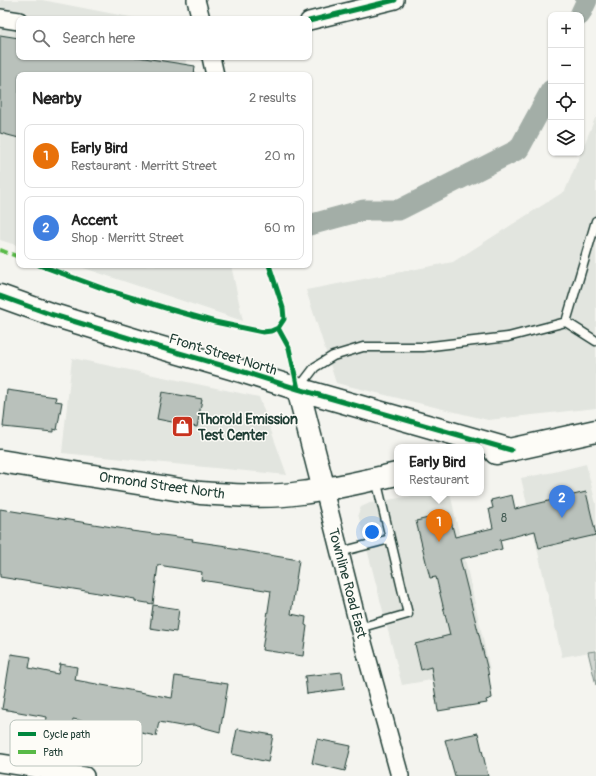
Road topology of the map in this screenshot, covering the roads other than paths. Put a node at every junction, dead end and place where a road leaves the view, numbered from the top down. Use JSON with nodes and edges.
{"nodes":[{"id":1,"x":196,"y":0,"type":"edge"},
{"id":2,"x":395,"y":0,"type":"edge"},
{"id":3,"x":200,"y":16,"type":"edge"},
{"id":4,"x":0,"y":18,"type":"edge"},
{"id":5,"x":312,"y":20,"type":"edge"},
{"id":6,"x":16,"y":21,"type":"edge"},
{"id":7,"x":212,"y":60,"type":"edge"},
{"id":8,"x":214,"y":72,"type":"edge"},
{"id":9,"x":596,"y":221,"type":"edge"},
{"id":10,"x":0,"y":296,"type":"edge"},
{"id":11,"x":566,"y":322,"type":"junction"},
{"id":12,"x":596,"y":341,"type":"edge"},
{"id":13,"x":298,"y":389,"type":"junction"},
{"id":14,"x":596,"y":431,"type":"edge"},
{"id":15,"x":511,"y":450,"type":"junction"},
{"id":16,"x":484,"y":455,"type":"edge"},
{"id":17,"x":0,"y":461,"type":"edge"},
{"id":18,"x":387,"y":476,"type":"edge"},
{"id":19,"x":324,"y":490,"type":"junction"},
{"id":20,"x":390,"y":539,"type":"junction"},
{"id":21,"x":340,"y":552,"type":"junction"},
{"id":22,"x":359,"y":628,"type":"junction"},
{"id":23,"x":0,"y":763,"type":"edge"},
{"id":24,"x":10,"y":765,"type":"edge"},
{"id":25,"x":20,"y":766,"type":"edge"},
{"id":26,"x":85,"y":776,"type":"edge"},
{"id":27,"x":400,"y":776,"type":"edge"}],
"edges":[{"from":1,"to":3,"type":"street"},
{"from":2,"to":5,"type":"street"},
{"from":4,"to":6,"type":"street"},
{"from":7,"to":8,"type":"street"},
{"from":9,"to":11,"type":"lane"},
{"from":10,"to":13,"type":"street","name":"Front Street North"},
{"from":11,"to":12,"type":"lane"},
{"from":11,"to":13,"type":"lane"},
{"from":13,"to":15,"type":"street","name":"Front Street North"},
{"from":13,"to":19,"type":"street","name":"Townline Road East"},
{"from":14,"to":15,"type":"street"},
{"from":15,"to":16,"type":"street"},
{"from":17,"to":19,"type":"street","name":"Ormond Street North"},
{"from":18,"to":19,"type":"street","name":"Ormond Street North"},
{"from":18,"to":20,"type":"lane"},
{"from":19,"to":21,"type":"street","name":"Townline Road East"},
{"from":20,"to":21,"type":"lane"},
{"from":20,"to":22,"type":"lane"},
{"from":21,"to":22,"type":"street","name":"Townline Road East"},
{"from":22,"to":27,"type":"street","name":"Townline Road East"},
{"from":23,"to":24,"type":"street"},
{"from":25,"to":26,"type":"street"}]}
